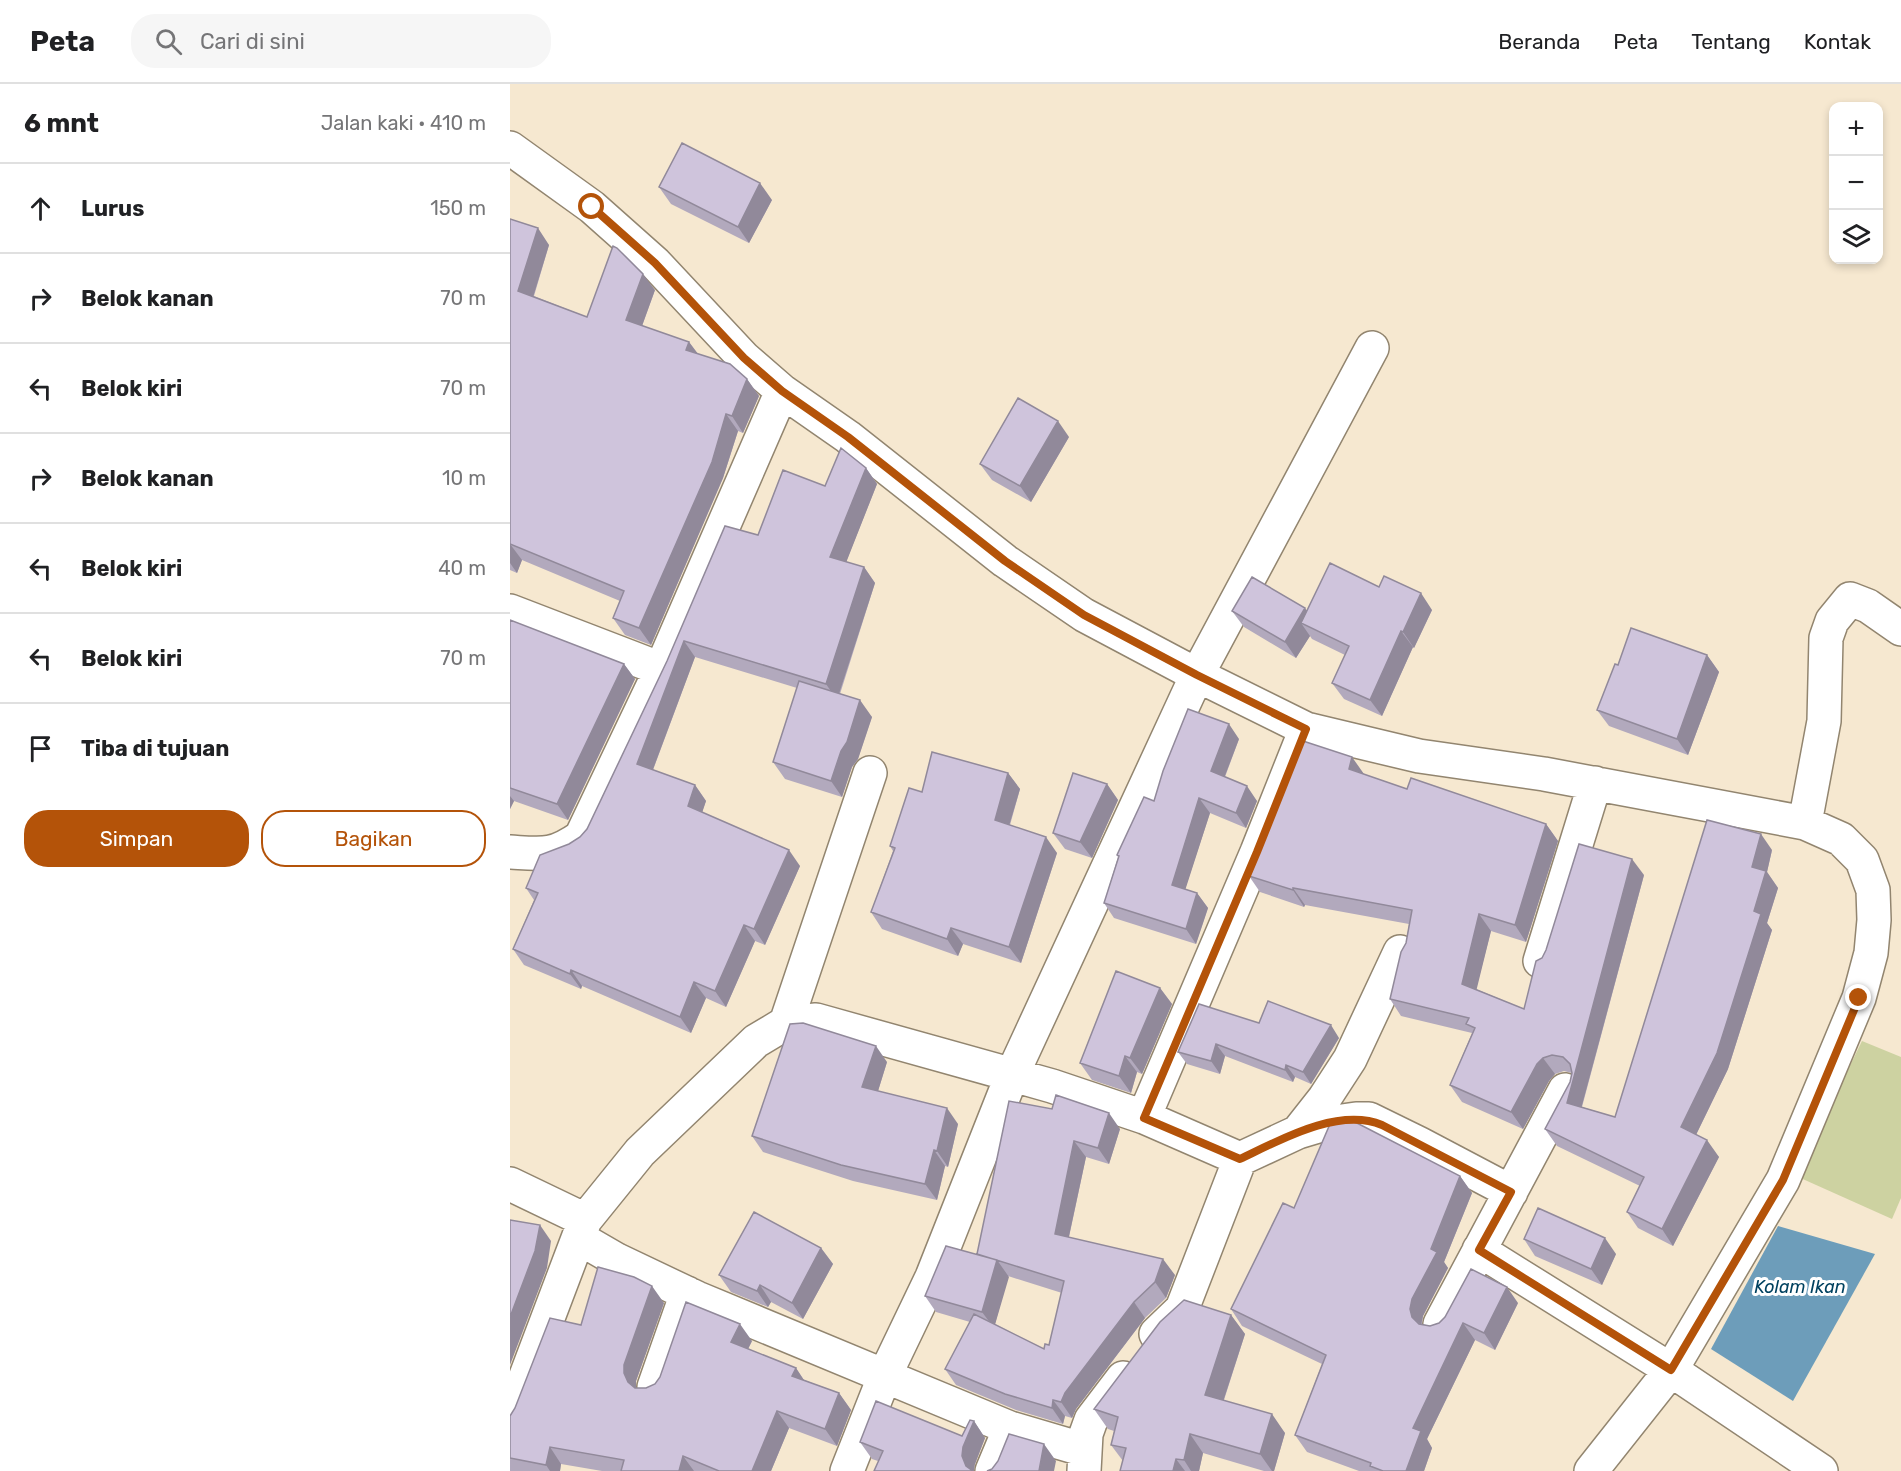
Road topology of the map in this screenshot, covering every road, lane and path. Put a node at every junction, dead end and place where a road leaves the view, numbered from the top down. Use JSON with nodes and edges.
{"nodes":[{"id":1,"x":510,"y":148,"type":"edge"},
{"id":2,"x":1372,"y":348,"type":"dead end"},
{"id":3,"x":782,"y":391,"type":"junction"},
{"id":4,"x":510,"y":611,"type":"edge"},
{"id":5,"x":1901,"y":629,"type":"edge"},
{"id":6,"x":662,"y":669,"type":"junction"},
{"id":7,"x":1197,"y":675,"type":"junction"},
{"id":8,"x":1306,"y":729,"type":"junction"},
{"id":9,"x":870,"y":773,"type":"dead end"},
{"id":10,"x":1595,"y":783,"type":"junction"},
{"id":11,"x":1805,"y":823,"type":"junction"},
{"id":12,"x":510,"y":852,"type":"edge"},
{"id":13,"x":1400,"y":952,"type":"edge"},
{"id":14,"x":1540,"y":961,"type":"edge"},
{"id":15,"x":786,"y":1023,"type":"junction"},
{"id":16,"x":1012,"y":1075,"type":"junction"},
{"id":17,"x":1565,"y":1090,"type":"edge"},
{"id":18,"x":1144,"y":1118,"type":"junction"},
{"id":19,"x":1298,"y":1132,"type":"junction"},
{"id":20,"x":1240,"y":1159,"type":"junction"},
{"id":21,"x":510,"y":1184,"type":"edge"},
{"id":22,"x":1511,"y":1192,"type":"junction"},
{"id":23,"x":582,"y":1229,"type":"junction"},
{"id":24,"x":1479,"y":1250,"type":"junction"},
{"id":25,"x":687,"y":1293,"type":"junction"},
{"id":26,"x":1440,"y":1324,"type":"edge"},
{"id":27,"x":1671,"y":1370,"type":"junction"},
{"id":28,"x":885,"y":1375,"type":"junction"},
{"id":29,"x":654,"y":1387,"type":"edge"},
{"id":30,"x":510,"y":1418,"type":"edge"},
{"id":31,"x":1010,"y":1428,"type":"junction"},
{"id":32,"x":1085,"y":1461,"type":"edge"},
{"id":33,"x":847,"y":1471,"type":"edge"},
{"id":34,"x":992,"y":1471,"type":"edge"},
{"id":35,"x":1591,"y":1471,"type":"edge"},
{"id":36,"x":1821,"y":1471,"type":"edge"}],
"edges":[{"from":1,"to":3,"type":"street"},
{"from":2,"to":7,"type":"street"},
{"from":3,"to":6,"type":"street"},
{"from":3,"to":7,"type":"street"},
{"from":4,"to":6,"type":"street"},
{"from":5,"to":11,"type":"street"},
{"from":6,"to":12,"type":"street"},
{"from":7,"to":8,"type":"street"},
{"from":7,"to":16,"type":"street"},
{"from":8,"to":10,"type":"street"},
{"from":8,"to":18,"type":"street"},
{"from":9,"to":15,"type":"street"},
{"from":10,"to":11,"type":"street"},
{"from":10,"to":14,"type":"street"},
{"from":11,"to":27,"type":"street"},
{"from":13,"to":19,"type":"street"},
{"from":15,"to":16,"type":"street"},
{"from":15,"to":23,"type":"street"},
{"from":16,"to":18,"type":"street"},
{"from":16,"to":28,"type":"street"},
{"from":17,"to":22,"type":"street"},
{"from":18,"to":20,"type":"street"},
{"from":19,"to":20,"type":"street"},
{"from":19,"to":22,"type":"street"},
{"from":20,"to":32,"type":"street"},
{"from":21,"to":23,"type":"street"},
{"from":22,"to":24,"type":"street"},
{"from":23,"to":25,"type":"street"},
{"from":23,"to":30,"type":"street"},
{"from":24,"to":26,"type":"street"},
{"from":24,"to":27,"type":"street"},
{"from":25,"to":28,"type":"street"},
{"from":25,"to":29,"type":"street"},
{"from":27,"to":35,"type":"street"},
{"from":27,"to":36,"type":"street"},
{"from":28,"to":31,"type":"street"},
{"from":28,"to":33,"type":"street"},
{"from":31,"to":32,"type":"street"},
{"from":31,"to":34,"type":"street"}]}
